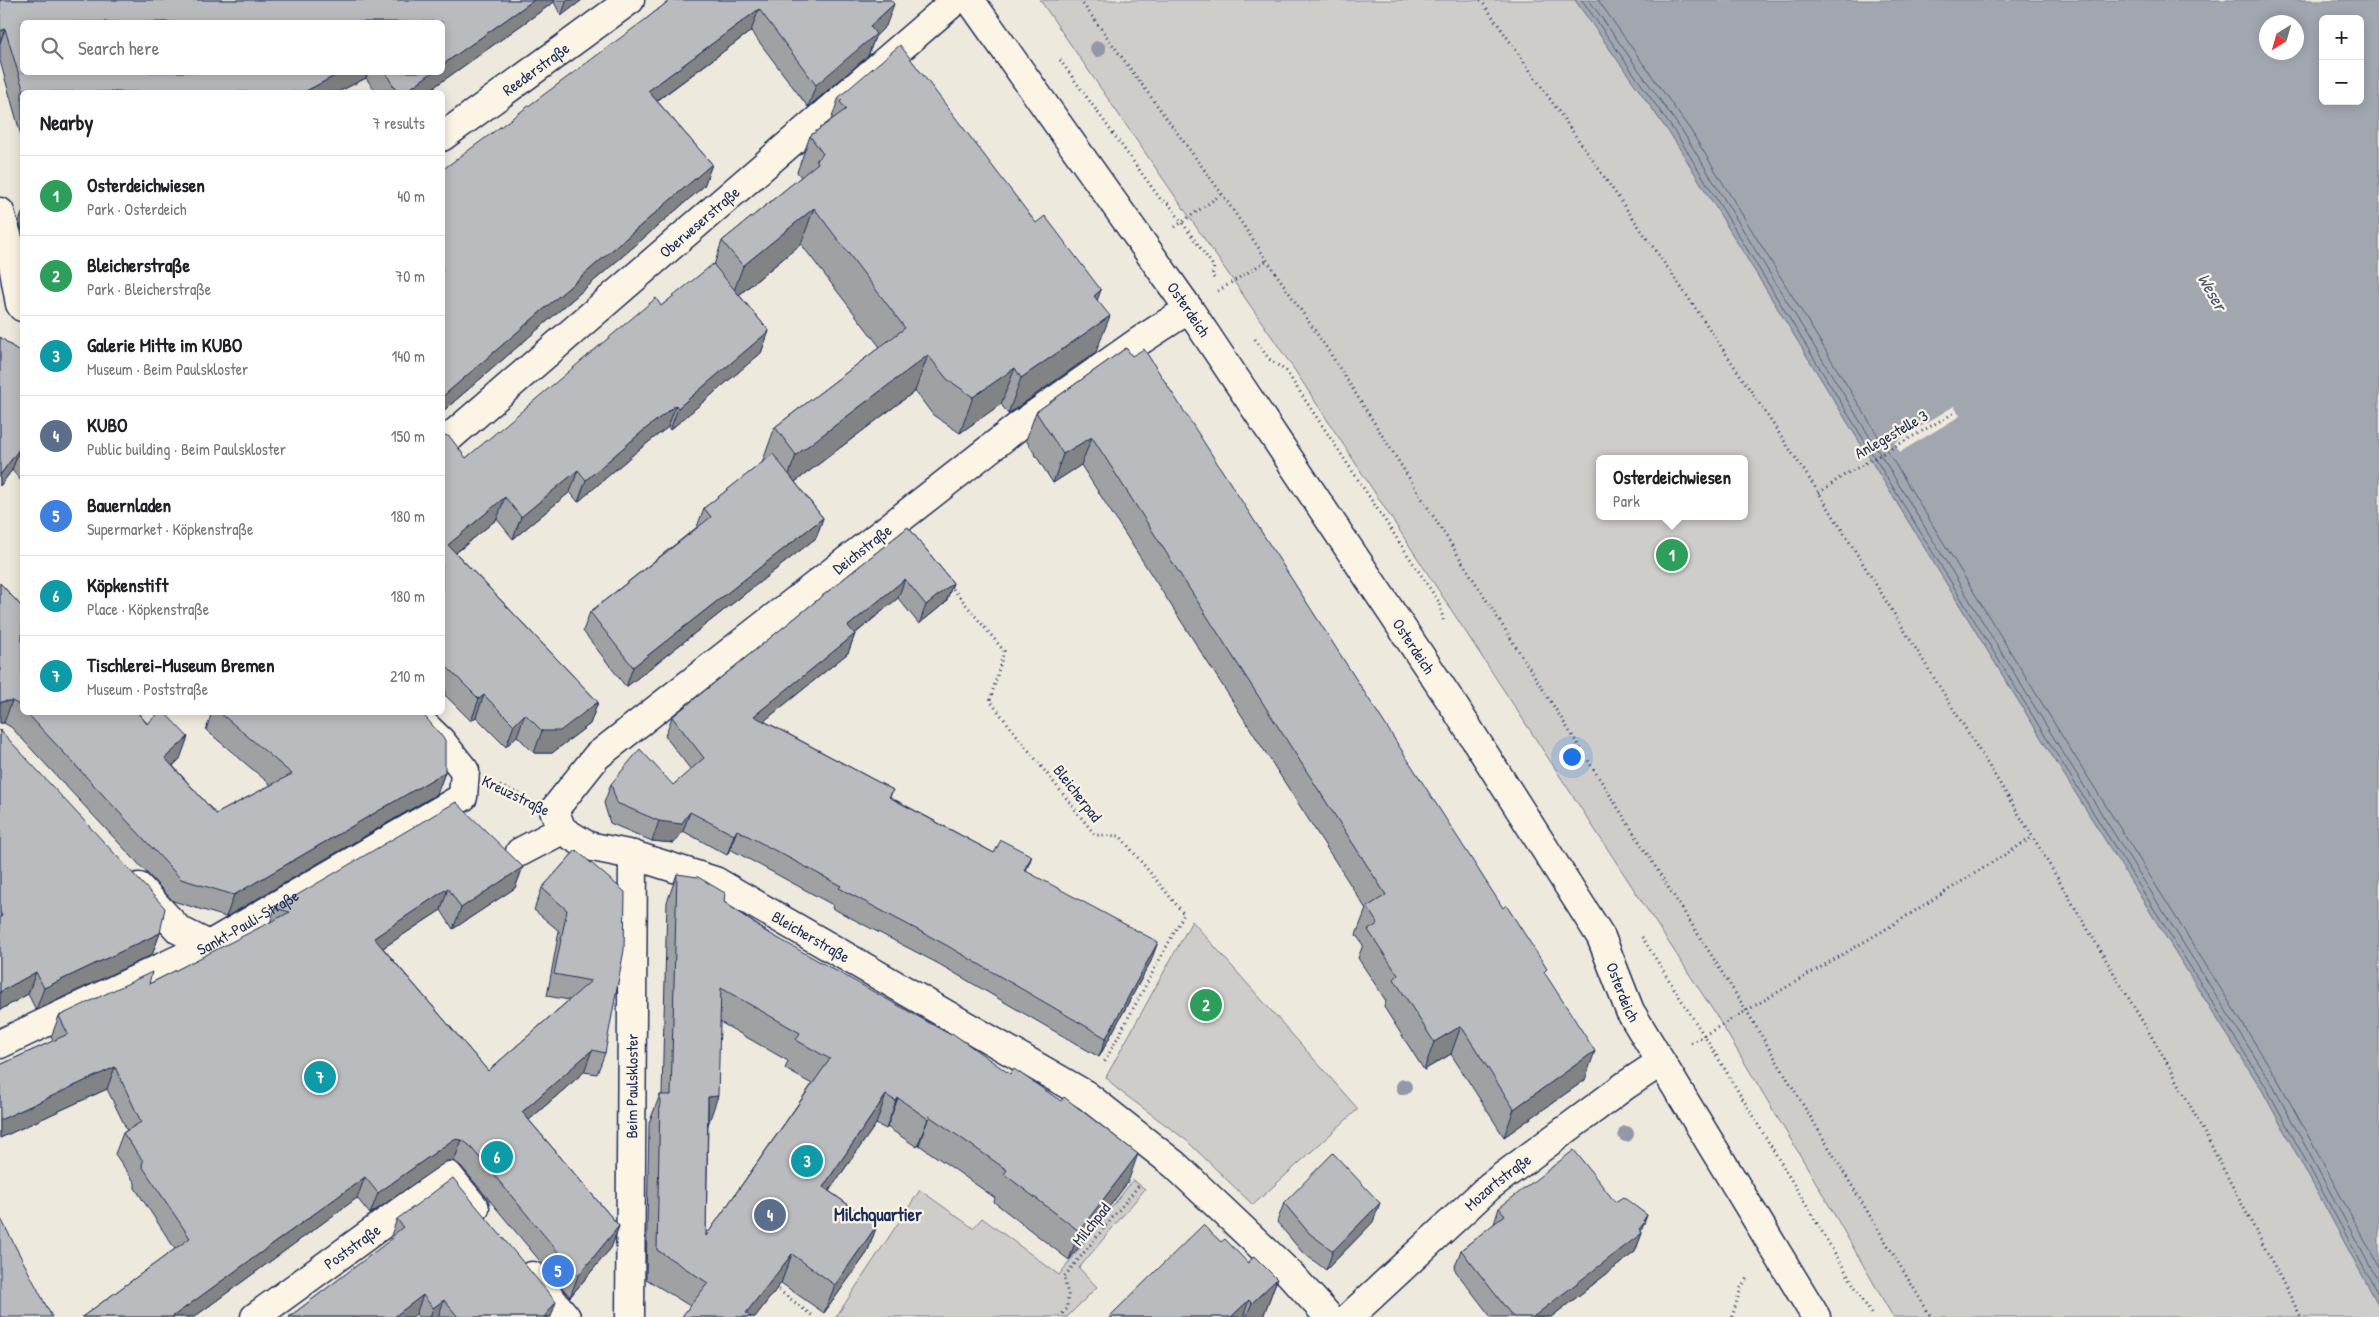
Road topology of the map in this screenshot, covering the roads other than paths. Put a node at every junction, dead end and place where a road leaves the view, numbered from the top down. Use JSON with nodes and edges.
{"nodes":[{"id":1,"x":630,"y":0,"type":"edge"},
{"id":2,"x":956,"y":0,"type":"edge"},
{"id":3,"x":970,"y":0,"type":"edge"},
{"id":4,"x":445,"y":135,"type":"edge"},
{"id":5,"x":0,"y":212,"type":"edge"},
{"id":6,"x":14,"y":303,"type":"edge"},
{"id":7,"x":1189,"y":309,"type":"junction"},
{"id":8,"x":445,"y":441,"type":"edge"},
{"id":9,"x":413,"y":715,"type":"edge"},
{"id":10,"x":465,"y":771,"type":"joint"},
{"id":11,"x":558,"y":820,"type":"junction"},
{"id":12,"x":520,"y":852,"type":"dead end"},
{"id":13,"x":632,"y":855,"type":"junction"},
{"id":14,"x":119,"y":866,"type":"edge"},
{"id":15,"x":209,"y":945,"type":"junction"},
{"id":16,"x":0,"y":1044,"type":"edge"},
{"id":17,"x":1661,"y":1062,"type":"junction"},
{"id":18,"x":492,"y":1228,"type":"edge"},
{"id":19,"x":516,"y":1258,"type":"edge"},
{"id":20,"x":255,"y":1317,"type":"edge"},
{"id":21,"x":566,"y":1317,"type":"edge"},
{"id":22,"x":630,"y":1317,"type":"edge"},
{"id":23,"x":1328,"y":1317,"type":"edge"},
{"id":24,"x":1349,"y":1317,"type":"edge"},
{"id":25,"x":1816,"y":1317,"type":"edge"}],
"edges":[{"from":1,"to":4,"type":"street","name":"Reederstraße"},
{"from":2,"to":8,"type":"street","name":"Oberweserstraße"},
{"from":3,"to":7,"type":"street","name":"Osterdeich"},
{"from":5,"to":6,"type":"street"},
{"from":7,"to":11,"type":"street","name":"Deichstraße"},
{"from":7,"to":17,"type":"street","name":"Osterdeich"},
{"from":9,"to":10,"type":"street","name":"Kreuzstraße"},
{"from":10,"to":15,"type":"street","name":"Sankt-Pauli-Straße"},
{"from":11,"to":12,"type":"street"},
{"from":11,"to":13,"type":"street","name":"Kreuzstraße"},
{"from":13,"to":22,"type":"street","name":"Beim Paulskloster"},
{"from":13,"to":23,"type":"street","name":"Bleicherstraße"},
{"from":14,"to":15,"type":"street"},
{"from":15,"to":16,"type":"street","name":"Sankt-Pauli-Straße"},
{"from":17,"to":24,"type":"street","name":"Mozartstraße"},
{"from":17,"to":25,"type":"street","name":"Osterdeich"},
{"from":18,"to":20,"type":"street","name":"Poststraße"},
{"from":19,"to":21,"type":"street"}]}
